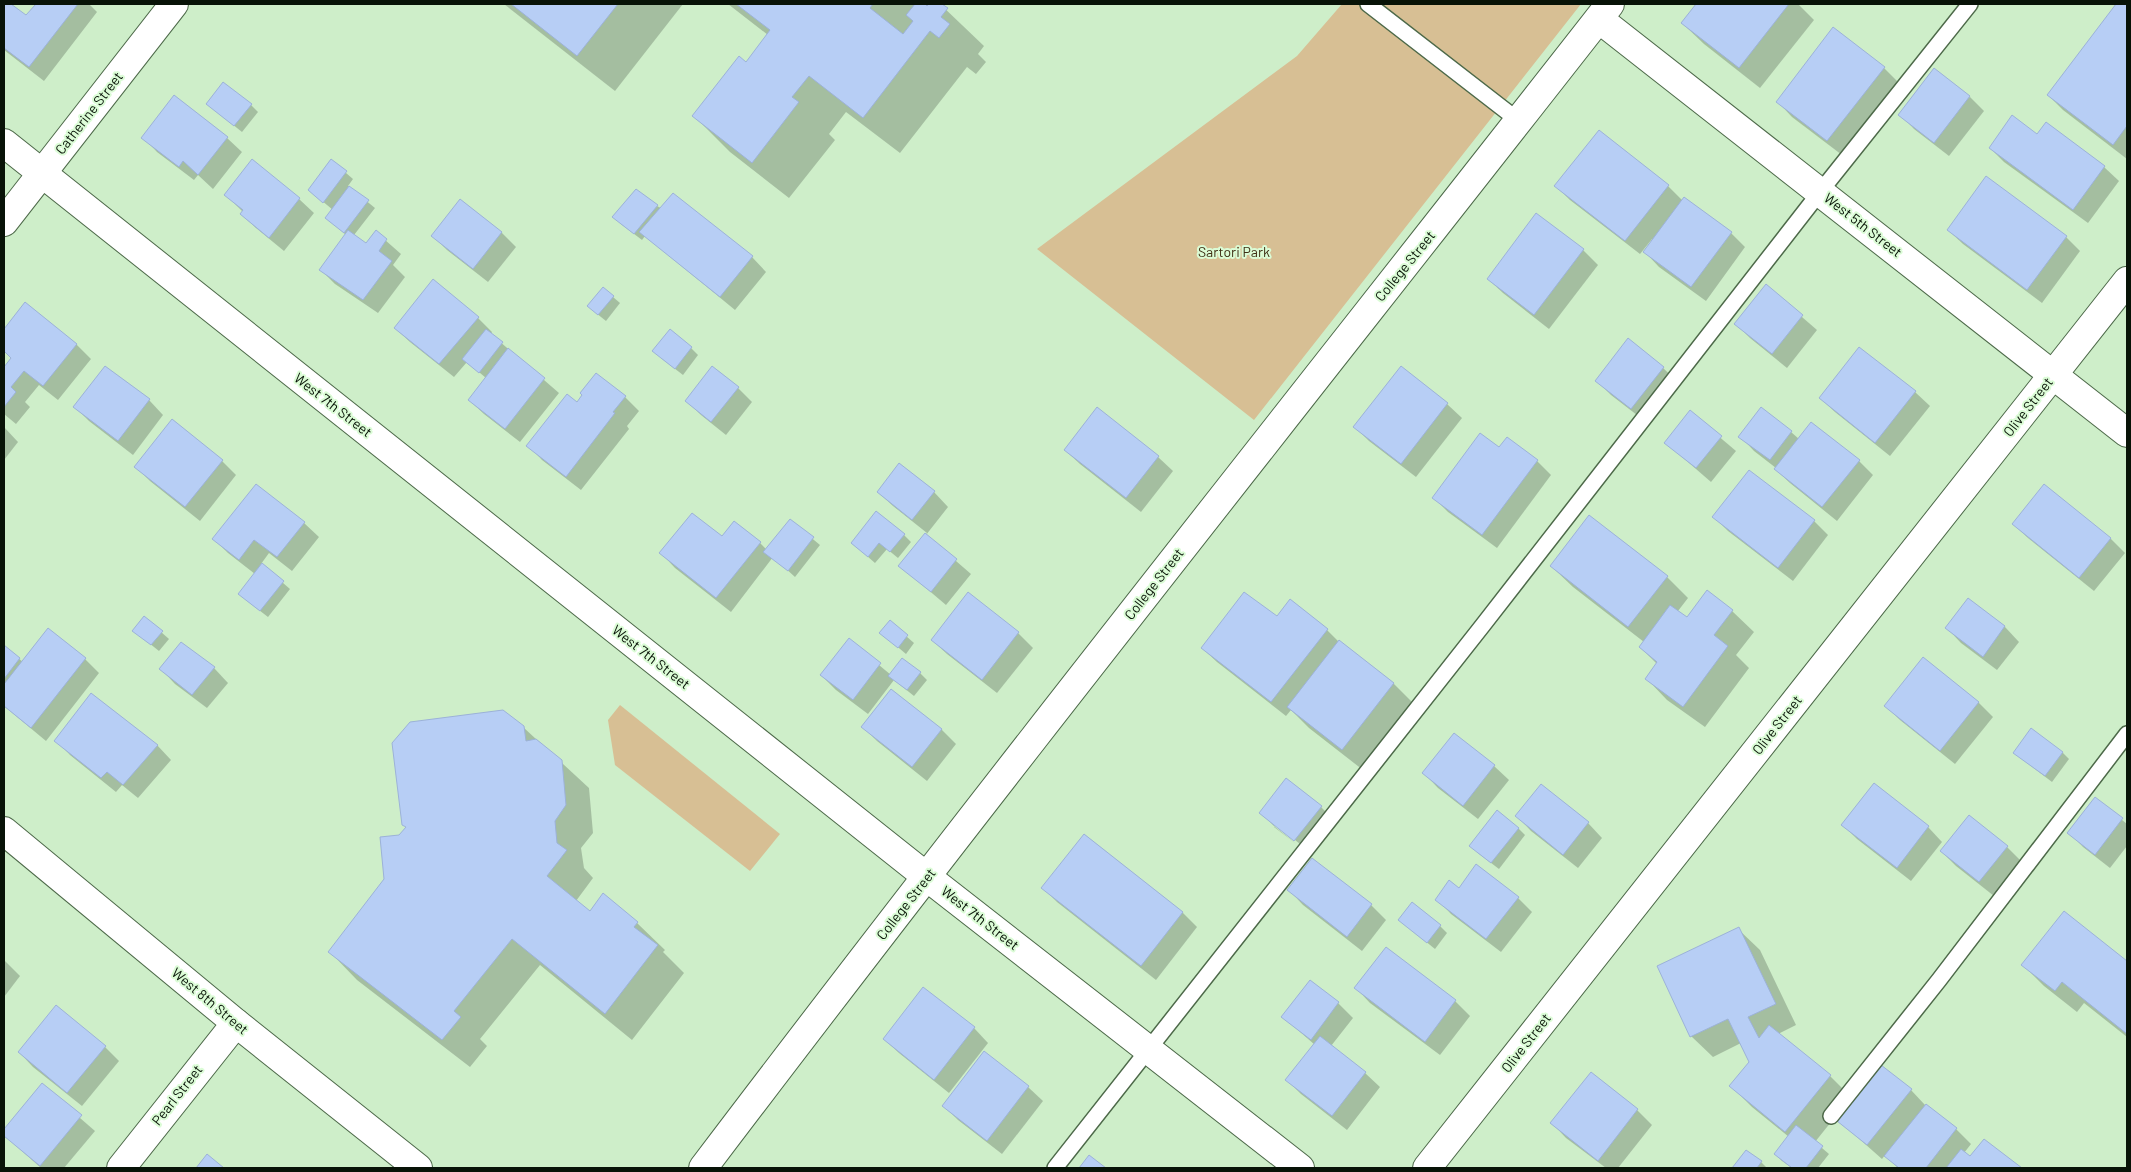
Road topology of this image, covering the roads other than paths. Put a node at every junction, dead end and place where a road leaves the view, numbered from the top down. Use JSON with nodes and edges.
{"nodes":[{"id":1,"x":174,"y":4,"type":"edge"},
{"id":2,"x":1368,"y":4,"type":"edge"},
{"id":3,"x":1970,"y":4,"type":"edge"},
{"id":4,"x":1605,"y":11,"type":"edge"},
{"id":5,"x":1519,"y":121,"type":"junction"},
{"id":6,"x":4,"y":143,"type":"edge"},
{"id":7,"x":42,"y":174,"type":"junction"},
{"id":8,"x":1820,"y":192,"type":"junction"},
{"id":9,"x":4,"y":222,"type":"edge"},
{"id":10,"x":2127,"y":282,"type":"edge"},
{"id":11,"x":2054,"y":375,"type":"junction"},
{"id":12,"x":2127,"y":433,"type":"edge"},
{"id":13,"x":2127,"y":734,"type":"edge"},
{"id":14,"x":4,"y":831,"type":"edge"},
{"id":15,"x":927,"y":876,"type":"junction"},
{"id":16,"x":236,"y":1023,"type":"junction"},
{"id":17,"x":1148,"y":1050,"type":"junction"},
{"id":18,"x":1831,"y":1116,"type":"dead end"},
{"id":19,"x":121,"y":1168,"type":"edge"},
{"id":20,"x":418,"y":1168,"type":"edge"},
{"id":21,"x":703,"y":1168,"type":"edge"},
{"id":22,"x":1055,"y":1168,"type":"edge"},
{"id":23,"x":1300,"y":1168,"type":"edge"},
{"id":24,"x":1427,"y":1168,"type":"edge"}],
"edges":[{"from":1,"to":7,"type":"street","name":"Catherine Street"},
{"from":2,"to":5,"type":"lane"},
{"from":3,"to":8,"type":"lane"},
{"from":4,"to":5,"type":"street","name":"College Street"},
{"from":4,"to":8,"type":"street","name":"West 5th Street"},
{"from":5,"to":15,"type":"street","name":"College Street"},
{"from":6,"to":7,"type":"street","name":"West 7th Street"},
{"from":7,"to":9,"type":"street","name":"Catherine Street"},
{"from":7,"to":15,"type":"street","name":"West 7th Street"},
{"from":8,"to":11,"type":"street","name":"West 5th Street"},
{"from":8,"to":17,"type":"lane"},
{"from":10,"to":11,"type":"street","name":"Olive Street"},
{"from":11,"to":12,"type":"street","name":"West 5th Street"},
{"from":11,"to":24,"type":"street","name":"Olive Street"},
{"from":13,"to":18,"type":"lane"},
{"from":14,"to":16,"type":"street","name":"West 8th Street"},
{"from":15,"to":17,"type":"street","name":"West 7th Street"},
{"from":15,"to":21,"type":"street","name":"College Street"},
{"from":16,"to":19,"type":"street","name":"Pearl Street"},
{"from":16,"to":20,"type":"street","name":"West 8th Street"},
{"from":17,"to":22,"type":"lane"},
{"from":17,"to":23,"type":"street","name":"West 7th Street"}]}
